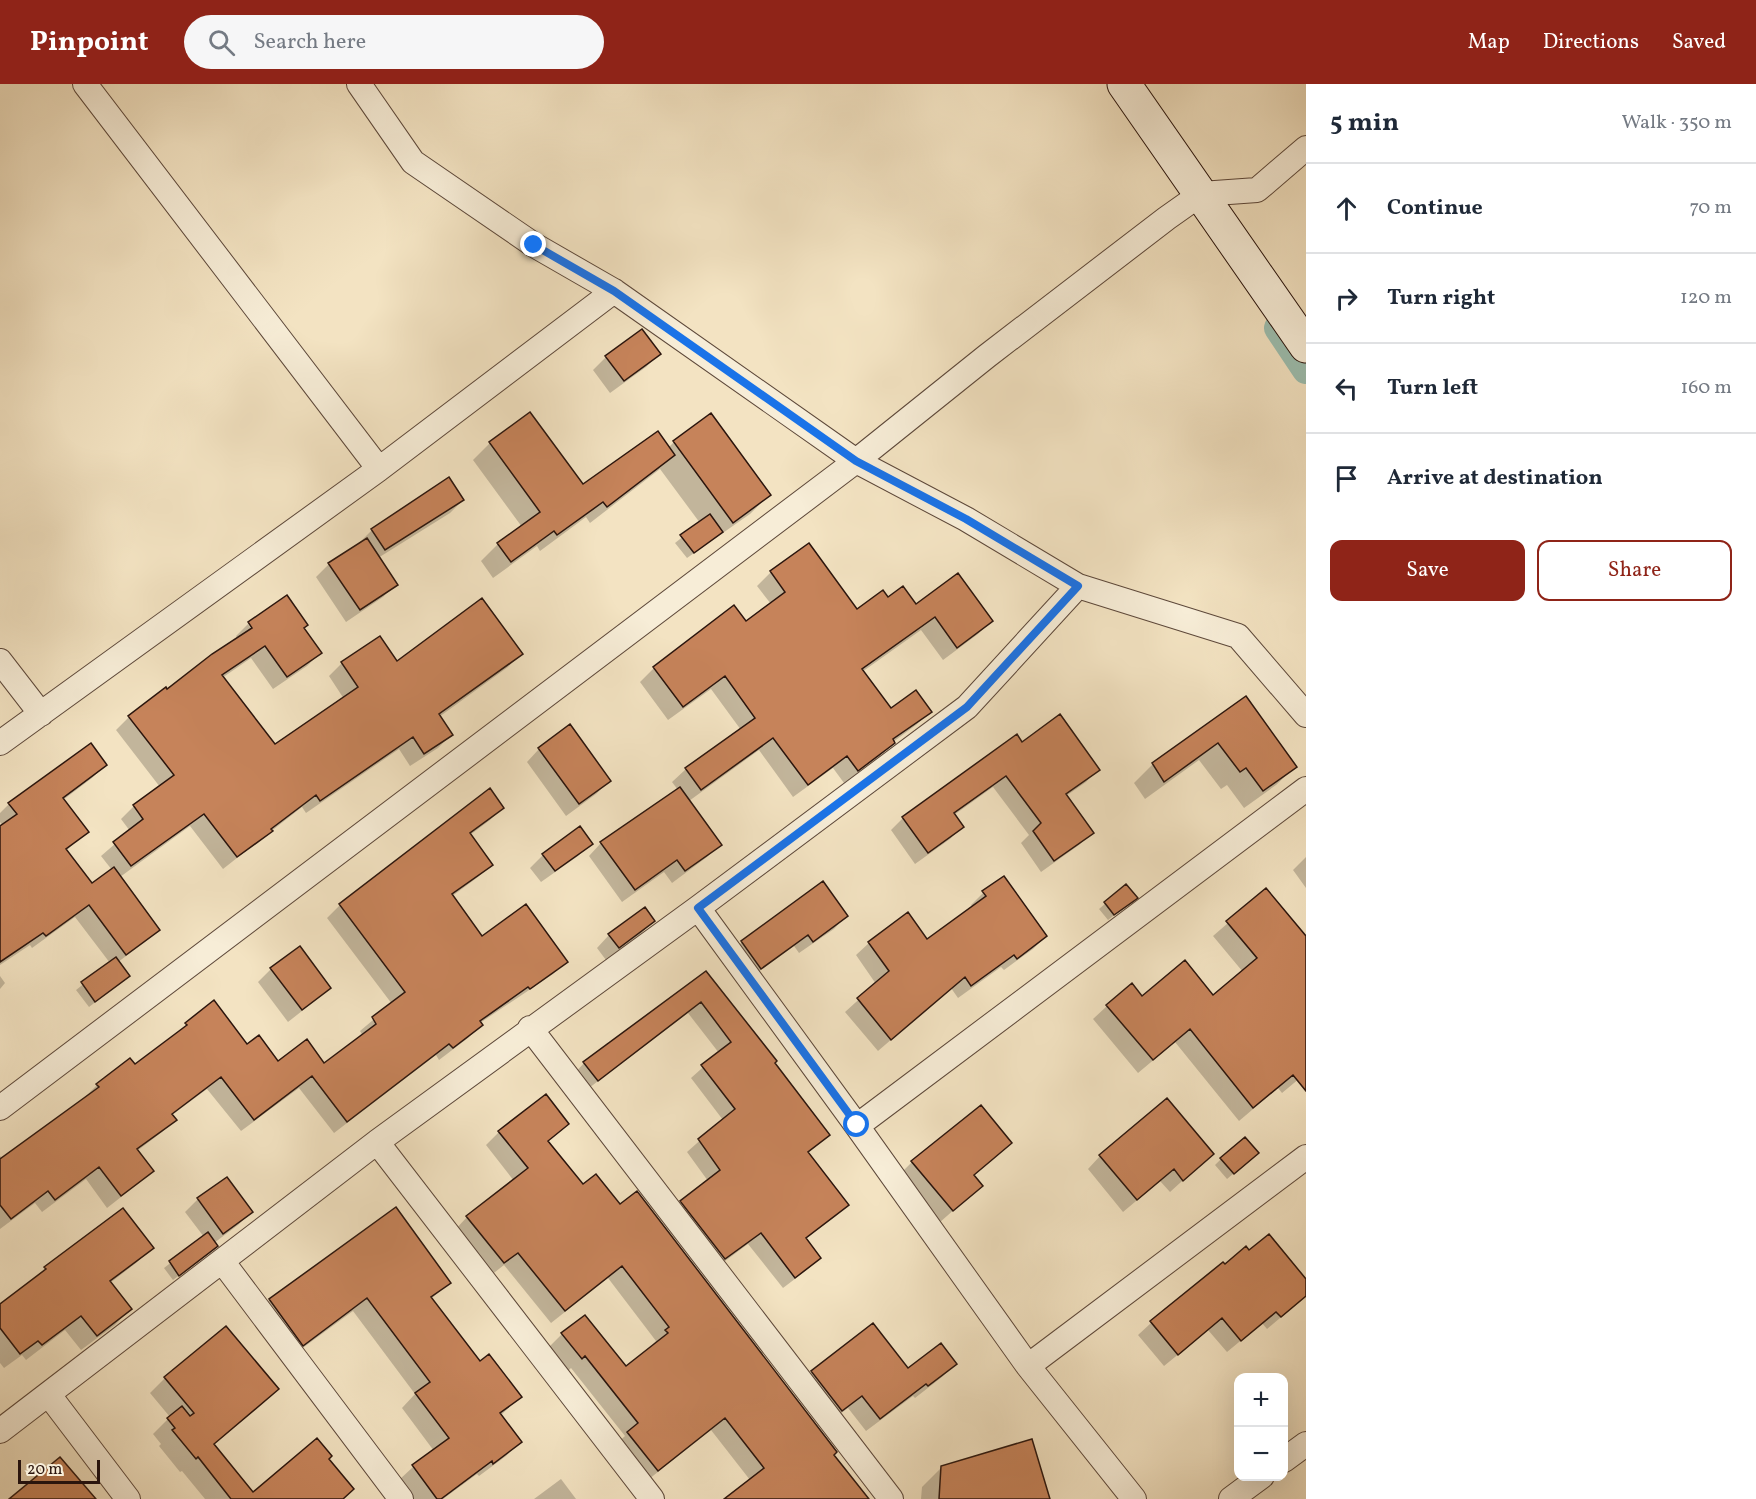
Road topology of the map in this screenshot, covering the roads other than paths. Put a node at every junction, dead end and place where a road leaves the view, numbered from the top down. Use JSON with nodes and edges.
{"nodes":[{"id":1,"x":85,"y":84,"type":"edge"},
{"id":2,"x":359,"y":84,"type":"edge"},
{"id":3,"x":1124,"y":84,"type":"edge"},
{"id":4,"x":1306,"y":148,"type":"edge"},
{"id":5,"x":1201,"y":194,"type":"junction"},
{"id":6,"x":614,"y":291,"type":"junction"},
{"id":7,"x":1306,"y":346,"type":"edge"},
{"id":8,"x":856,"y":461,"type":"junction"},
{"id":9,"x":379,"y":469,"type":"junction"},
{"id":10,"x":1078,"y":586,"type":"junction"},
{"id":11,"x":0,"y":661,"type":"edge"},
{"id":12,"x":41,"y":714,"type":"junction"},
{"id":13,"x":1306,"y":715,"type":"edge"},
{"id":14,"x":0,"y":743,"type":"edge"},
{"id":15,"x":1306,"y":789,"type":"edge"},
{"id":16,"x":698,"y":908,"type":"junction"},
{"id":17,"x":530,"y":1029,"type":"junction"},
{"id":18,"x":0,"y":1108,"type":"edge"},
{"id":19,"x":857,"y":1125,"type":"junction"},
{"id":20,"x":377,"y":1142,"type":"junction"},
{"id":21,"x":1306,"y":1157,"type":"edge"},
{"id":22,"x":222,"y":1261,"type":"junction"},
{"id":23,"x":1028,"y":1366,"type":"junction"},
{"id":24,"x":49,"y":1395,"type":"junction"},
{"id":25,"x":0,"y":1431,"type":"edge"},
{"id":26,"x":1306,"y":1444,"type":"edge"},
{"id":27,"x":1288,"y":1458,"type":"edge"},
{"id":28,"x":1255,"y":1481,"type":"edge"},
{"id":29,"x":128,"y":1499,"type":"edge"},
{"id":30,"x":401,"y":1499,"type":"edge"},
{"id":31,"x":651,"y":1499,"type":"edge"},
{"id":32,"x":891,"y":1499,"type":"edge"},
{"id":33,"x":1134,"y":1499,"type":"edge"},
{"id":34,"x":1231,"y":1499,"type":"edge"}],
"edges":[{"from":1,"to":9,"type":"street"},
{"from":2,"to":6,"type":"street"},
{"from":3,"to":5,"type":"street"},
{"from":4,"to":5,"type":"street"},
{"from":5,"to":7,"type":"street"},
{"from":5,"to":8,"type":"street"},
{"from":6,"to":8,"type":"street"},
{"from":6,"to":9,"type":"street"},
{"from":8,"to":10,"type":"street"},
{"from":8,"to":18,"type":"street"},
{"from":9,"to":12,"type":"street"},
{"from":10,"to":13,"type":"street"},
{"from":10,"to":16,"type":"street"},
{"from":11,"to":12,"type":"street"},
{"from":12,"to":14,"type":"street"},
{"from":15,"to":19,"type":"street"},
{"from":16,"to":17,"type":"street"},
{"from":16,"to":19,"type":"street"},
{"from":17,"to":20,"type":"street"},
{"from":17,"to":32,"type":"street"},
{"from":19,"to":23,"type":"street"},
{"from":20,"to":22,"type":"street"},
{"from":20,"to":31,"type":"street"},
{"from":21,"to":23,"type":"street"},
{"from":22,"to":24,"type":"street"},
{"from":22,"to":30,"type":"street"},
{"from":23,"to":33,"type":"street"},
{"from":24,"to":25,"type":"street"},
{"from":24,"to":29,"type":"street"},
{"from":26,"to":27,"type":"street"},
{"from":28,"to":34,"type":"street"}]}
